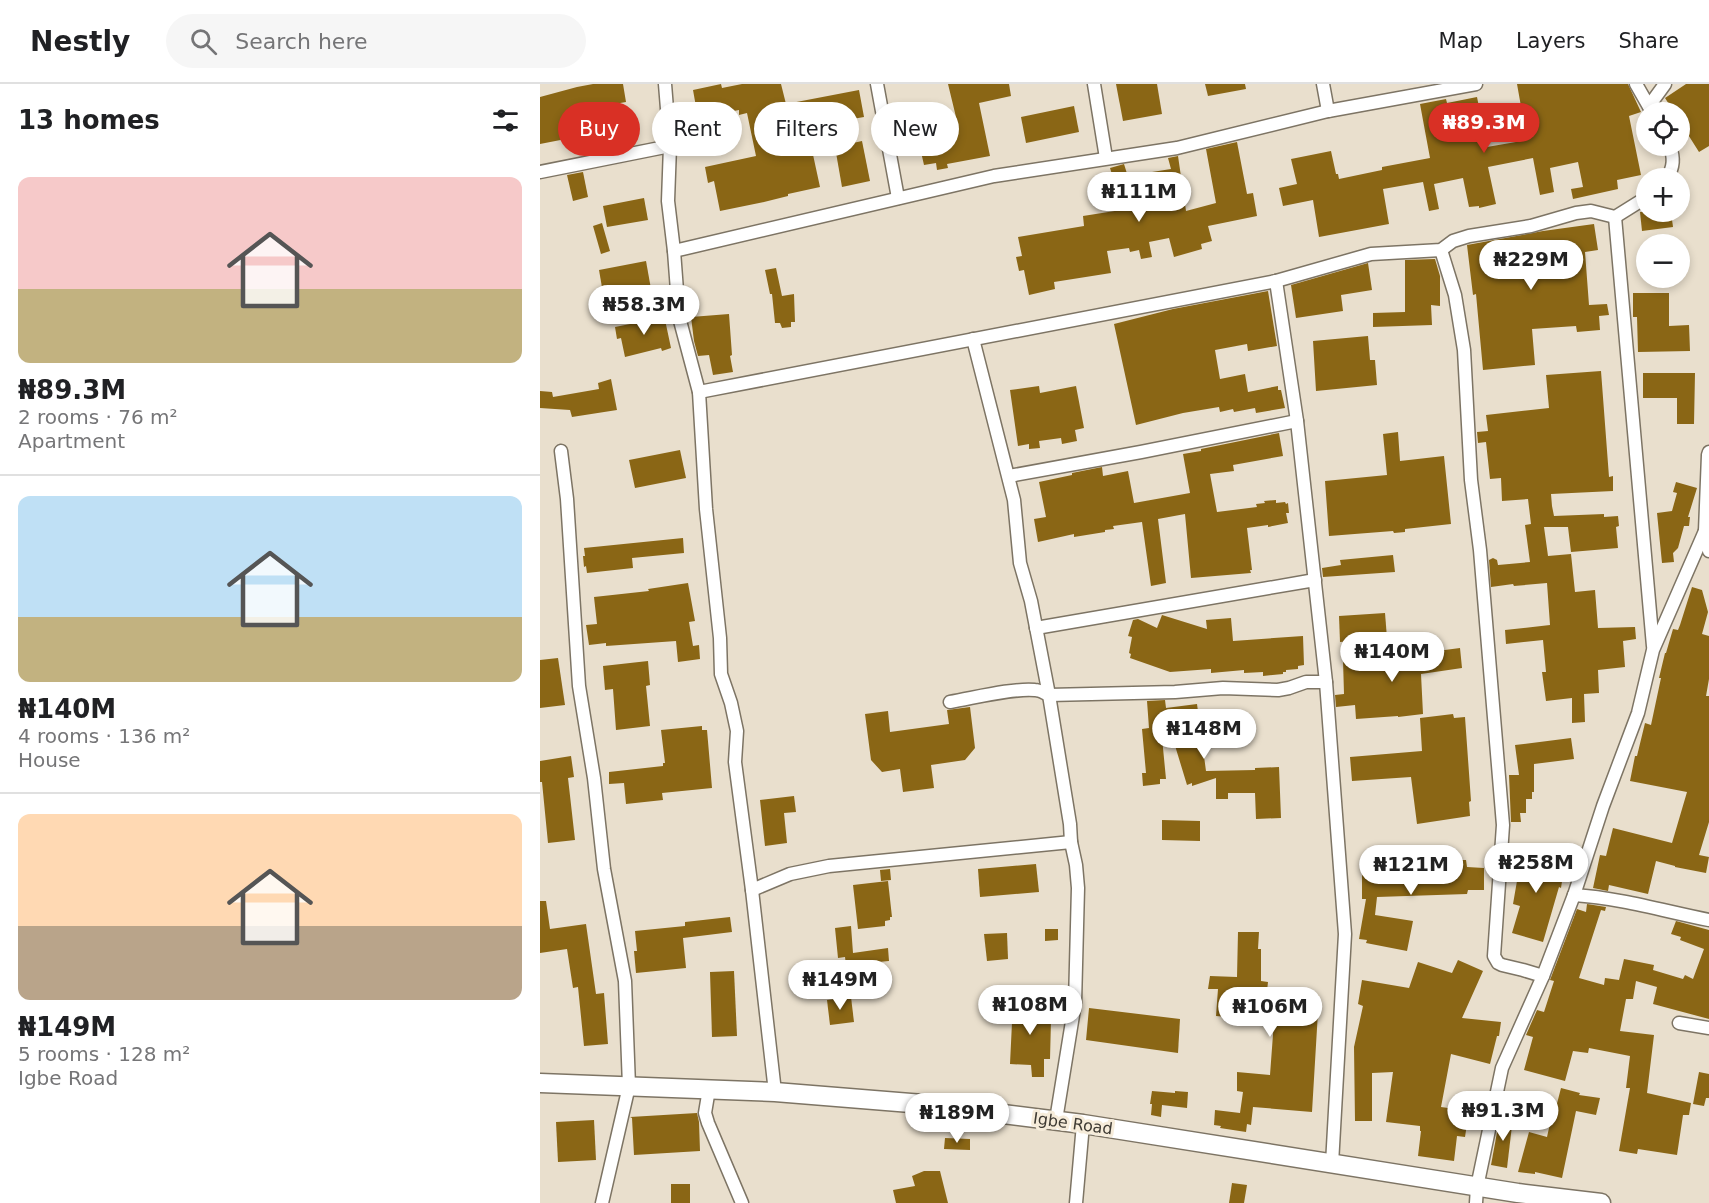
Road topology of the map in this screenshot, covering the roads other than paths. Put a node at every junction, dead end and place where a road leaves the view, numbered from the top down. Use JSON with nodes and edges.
{"nodes":[{"id":1,"x":665,"y":84,"type":"edge"},
{"id":2,"x":877,"y":84,"type":"edge"},
{"id":3,"x":1094,"y":84,"type":"edge"},
{"id":4,"x":1323,"y":84,"type":"edge"},
{"id":5,"x":1476,"y":84,"type":"edge"},
{"id":6,"x":1636,"y":84,"type":"edge"},
{"id":7,"x":1665,"y":84,"type":"edge"},
{"id":8,"x":1459,"y":86,"type":"edge"},
{"id":9,"x":666,"y":102,"type":"edge"},
{"id":10,"x":1647,"y":102,"type":"edge"},
{"id":11,"x":1655,"y":102,"type":"edge"},
{"id":12,"x":1328,"y":111,"type":"junction"},
{"id":13,"x":652,"y":150,"type":"edge"},
{"id":14,"x":670,"y":156,"type":"edge"},
{"id":15,"x":1106,"y":158,"type":"junction"},
{"id":16,"x":540,"y":172,"type":"edge"},
{"id":17,"x":898,"y":198,"type":"junction"},
{"id":18,"x":1636,"y":204,"type":"edge"},
{"id":19,"x":1615,"y":217,"type":"junction"},
{"id":20,"x":1441,"y":250,"type":"junction"},
{"id":21,"x":674,"y":251,"type":"junction"},
{"id":22,"x":1276,"y":281,"type":"junction"},
{"id":23,"x":973,"y":339,"type":"junction"},
{"id":24,"x":699,"y":392,"type":"junction"},
{"id":25,"x":1297,"y":421,"type":"junction"},
{"id":26,"x":561,"y":451,"type":"dead end"},
{"id":27,"x":1709,"y":452,"type":"edge"},
{"id":28,"x":1009,"y":476,"type":"junction"},
{"id":29,"x":1705,"y":531,"type":"junction"},
{"id":30,"x":1709,"y":551,"type":"edge"},
{"id":31,"x":1316,"y":580,"type":"junction"},
{"id":32,"x":1036,"y":628,"type":"junction"},
{"id":33,"x":1653,"y":650,"type":"junction"},
{"id":34,"x":1326,"y":682,"type":"junction"},
{"id":35,"x":1049,"y":694,"type":"junction"},
{"id":36,"x":950,"y":702,"type":"dead end"},
{"id":37,"x":1071,"y":842,"type":"junction"},
{"id":38,"x":752,"y":890,"type":"junction"},
{"id":39,"x":1574,"y":895,"type":"junction"},
{"id":40,"x":1709,"y":920,"type":"edge"},
{"id":41,"x":1543,"y":976,"type":"junction"},
{"id":42,"x":1679,"y":1023,"type":"dead end"},
{"id":43,"x":1709,"y":1028,"type":"edge"},
{"id":44,"x":540,"y":1083,"type":"edge"},
{"id":45,"x":629,"y":1086,"type":"junction"},
{"id":46,"x":708,"y":1089,"type":"junction"},
{"id":47,"x":775,"y":1092,"type":"junction"},
{"id":48,"x":1056,"y":1120,"type":"junction"},
{"id":49,"x":1083,"y":1124,"type":"junction"},
{"id":50,"x":1332,"y":1164,"type":"junction"},
{"id":51,"x":1477,"y":1195,"type":"edge"},
{"id":52,"x":602,"y":1203,"type":"edge"},
{"id":53,"x":742,"y":1203,"type":"edge"},
{"id":54,"x":1076,"y":1203,"type":"edge"},
{"id":55,"x":1601,"y":1203,"type":"edge"}],
"edges":[{"from":1,"to":9,"type":"street"},
{"from":2,"to":17,"type":"street"},
{"from":3,"to":15,"type":"street"},
{"from":4,"to":12,"type":"street"},
{"from":5,"to":8,"type":"street"},
{"from":6,"to":10,"type":"street"},
{"from":7,"to":11,"type":"street"},
{"from":8,"to":12,"type":"street"},
{"from":12,"to":15,"type":"street"},
{"from":13,"to":16,"type":"street"},
{"from":14,"to":21,"type":"street"},
{"from":15,"to":17,"type":"street"},
{"from":17,"to":21,"type":"street"},
{"from":18,"to":19,"type":"street"},
{"from":19,"to":20,"type":"street"},
{"from":19,"to":33,"type":"street"},
{"from":20,"to":22,"type":"street"},
{"from":20,"to":41,"type":"street"},
{"from":21,"to":24,"type":"street"},
{"from":22,"to":23,"type":"street"},
{"from":22,"to":25,"type":"street"},
{"from":23,"to":24,"type":"street"},
{"from":23,"to":28,"type":"street"},
{"from":24,"to":38,"type":"street"},
{"from":25,"to":28,"type":"street"},
{"from":25,"to":31,"type":"street"},
{"from":26,"to":45,"type":"street"},
{"from":27,"to":29,"type":"street"},
{"from":28,"to":32,"type":"street"},
{"from":29,"to":30,"type":"street"},
{"from":29,"to":33,"type":"street"},
{"from":31,"to":32,"type":"street"},
{"from":31,"to":34,"type":"street"},
{"from":32,"to":35,"type":"street"},
{"from":33,"to":39,"type":"street"},
{"from":34,"to":35,"type":"street"},
{"from":34,"to":50,"type":"street"},
{"from":35,"to":36,"type":"street"},
{"from":35,"to":37,"type":"street"},
{"from":37,"to":38,"type":"street"},
{"from":37,"to":48,"type":"street"},
{"from":38,"to":47,"type":"street"},
{"from":39,"to":40,"type":"street"},
{"from":39,"to":41,"type":"street"},
{"from":41,"to":51,"type":"street"},
{"from":42,"to":43,"type":"street"},
{"from":44,"to":45,"type":"street","name":"Igbe Road"},
{"from":45,"to":46,"type":"street","name":"Igbe Road"},
{"from":45,"to":52,"type":"street"},
{"from":46,"to":47,"type":"street","name":"Igbe Road"},
{"from":46,"to":53,"type":"street"},
{"from":47,"to":48,"type":"street","name":"Igbe Road"},
{"from":48,"to":49,"type":"street","name":"Igbe Road"},
{"from":49,"to":50,"type":"street","name":"Igbe Road"},
{"from":49,"to":54,"type":"street"},
{"from":50,"to":51,"type":"street","name":"Igbe Road"},
{"from":51,"to":55,"type":"street","name":"Igbe Road"}]}
